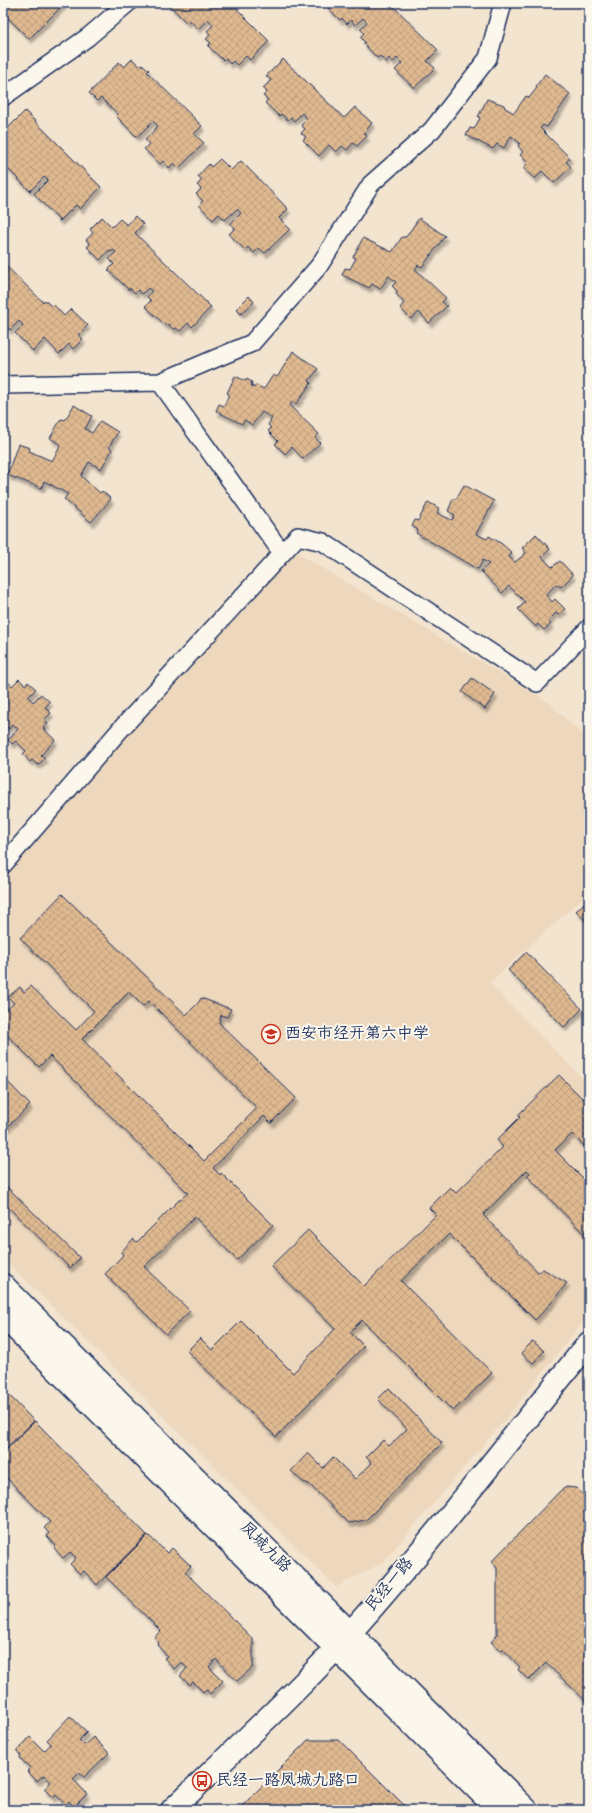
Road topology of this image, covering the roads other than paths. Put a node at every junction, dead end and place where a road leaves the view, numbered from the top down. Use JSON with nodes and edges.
{"nodes":[{"id":1,"x":128,"y":3,"type":"edge"},
{"id":2,"x":503,"y":3,"type":"edge"},
{"id":3,"x":3,"y":97,"type":"edge"},
{"id":4,"x":160,"y":382,"type":"junction"},
{"id":5,"x":3,"y":385,"type":"edge"},
{"id":6,"x":282,"y":553,"type":"junction"},
{"id":7,"x":589,"y":628,"type":"edge"},
{"id":8,"x":3,"y":865,"type":"edge"},
{"id":9,"x":3,"y":1285,"type":"edge"},
{"id":10,"x":3,"y":1316,"type":"edge"},
{"id":11,"x":589,"y":1343,"type":"edge"},
{"id":12,"x":343,"y":1640,"type":"junction"},
{"id":13,"x":172,"y":1810,"type":"edge"},
{"id":14,"x":498,"y":1810,"type":"edge"},
{"id":15,"x":527,"y":1810,"type":"edge"}],
"edges":[{"from":1,"to":3,"type":"street"},
{"from":2,"to":4,"type":"street"},
{"from":4,"to":5,"type":"street"},
{"from":4,"to":6,"type":"street"},
{"from":6,"to":7,"type":"street"},
{"from":6,"to":8,"type":"street"},
{"from":9,"to":12,"type":"street","name":"凤城九路"},
{"from":10,"to":12,"type":"street","name":"凤城九路"},
{"from":11,"to":12,"type":"street","name":"民经一路"},
{"from":12,"to":13,"type":"street","name":"民经一路"},
{"from":12,"to":14,"type":"street","name":"凤城九路"},
{"from":12,"to":15,"type":"street","name":"凤城九路"}]}
